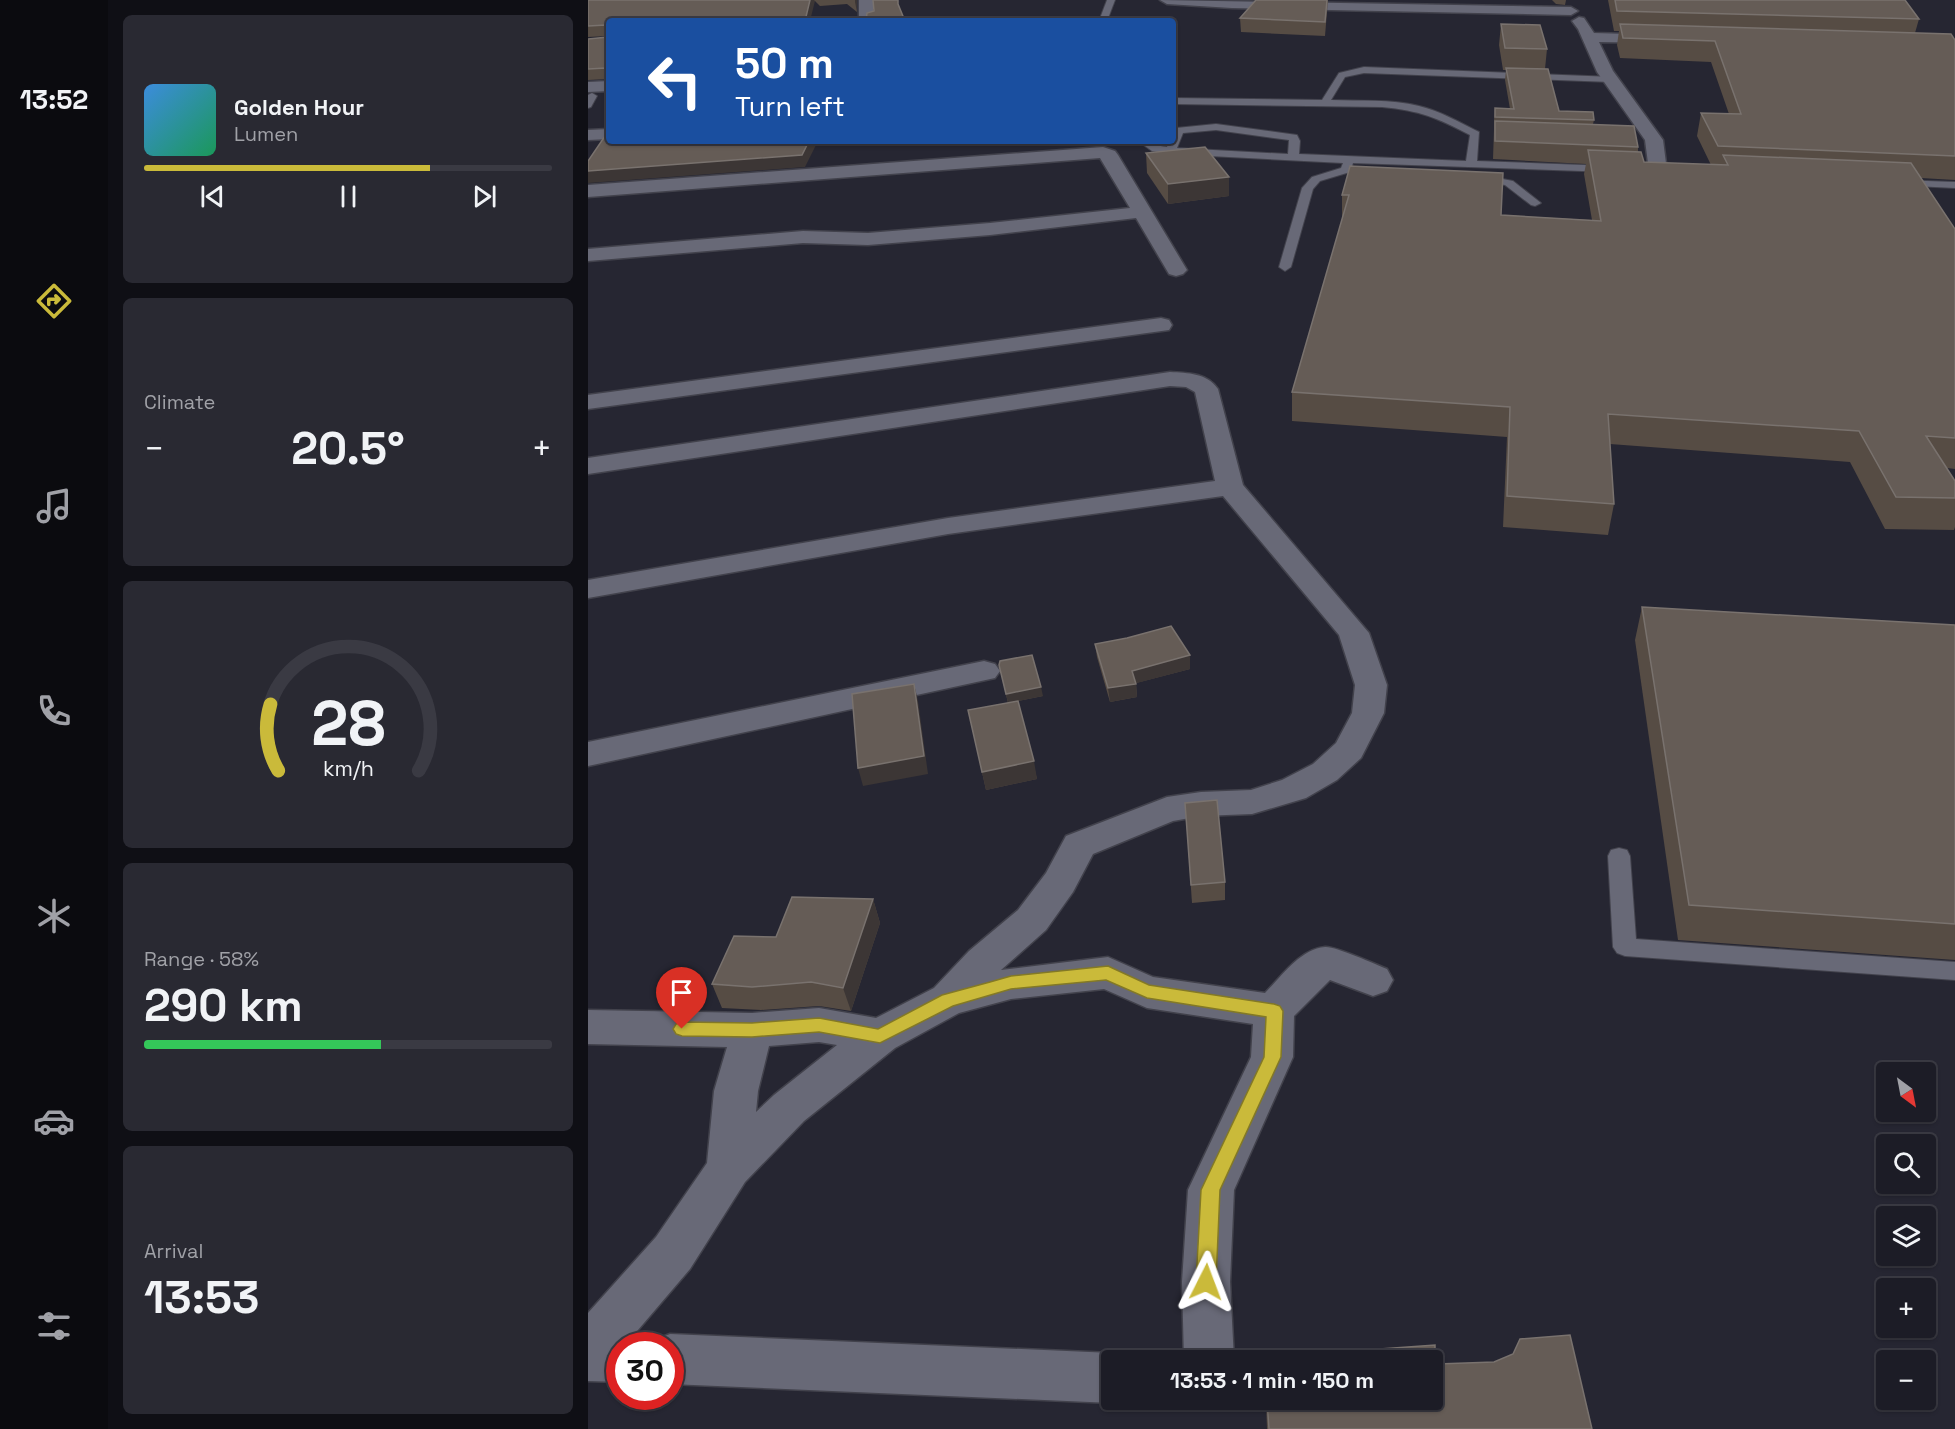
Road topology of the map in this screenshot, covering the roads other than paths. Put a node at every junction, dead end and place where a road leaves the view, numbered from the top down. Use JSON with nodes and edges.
{"nodes":[{"id":1,"x":866,"y":0,"type":"edge"},
{"id":2,"x":1111,"y":0,"type":"edge"},
{"id":3,"x":1167,"y":0,"type":"edge"},
{"id":4,"x":1234,"y":2,"type":"edge"},
{"id":5,"x":1569,"y":6,"type":"edge"},
{"id":6,"x":866,"y":18,"type":"edge"},
{"id":7,"x":1104,"y":18,"type":"edge"},
{"id":8,"x":1589,"y":37,"type":"junction"},
{"id":9,"x":1672,"y":39,"type":"edge"},
{"id":10,"x":1611,"y":79,"type":"junction"},
{"id":11,"x":606,"y":88,"type":"edge"},
{"id":12,"x":1176,"y":94,"type":"edge"},
{"id":13,"x":589,"y":96,"type":"edge"},
{"id":14,"x":1176,"y":101,"type":"edge"},
{"id":15,"x":1327,"y":101,"type":"junction"},
{"id":16,"x":606,"y":134,"type":"edge"},
{"id":17,"x":1176,"y":134,"type":"edge"},
{"id":18,"x":1475,"y":134,"type":"junction"},
{"id":19,"x":588,"y":135,"type":"edge"},
{"id":20,"x":1487,"y":135,"type":"dead end"},
{"id":21,"x":1148,"y":144,"type":"edge"},
{"id":22,"x":1174,"y":144,"type":"edge"},
{"id":23,"x":1172,"y":151,"type":"junction"},
{"id":24,"x":1293,"y":157,"type":"junction"},
{"id":25,"x":1471,"y":164,"type":"junction"},
{"id":26,"x":1347,"y":165,"type":"junction"},
{"id":27,"x":1623,"y":170,"type":"edge"},
{"id":28,"x":1658,"y":171,"type":"edge"},
{"id":29,"x":1884,"y":182,"type":"edge"},
{"id":30,"x":1955,"y":185,"type":"edge"},
{"id":31,"x":588,"y":191,"type":"edge"},
{"id":32,"x":1535,"y":203,"type":"dead end"},
{"id":33,"x":1142,"y":212,"type":"junction"},
{"id":34,"x":588,"y":255,"type":"edge"},
{"id":35,"x":1285,"y":267,"type":"dead end"},
{"id":36,"x":1176,"y":270,"type":"dead end"},
{"id":37,"x":1161,"y":325,"type":"dead end"},
{"id":38,"x":588,"y":402,"type":"edge"},
{"id":39,"x":588,"y":466,"type":"edge"},
{"id":40,"x":1230,"y":487,"type":"junction"},
{"id":41,"x":588,"y":589,"type":"edge"},
{"id":42,"x":984,"y":671,"type":"dead end"},
{"id":43,"x":588,"y":754,"type":"edge"},
{"id":44,"x":1619,"y":855,"type":"dead end"},
{"id":45,"x":1955,"y":972,"type":"edge"},
{"id":46,"x":1373,"y":980,"type":"dead end"},
{"id":47,"x":948,"y":1000,"type":"junction"},
{"id":48,"x":1274,"y":1011,"type":"junction"},
{"id":49,"x":588,"y":1027,"type":"edge"},
{"id":50,"x":752,"y":1030,"type":"junction"},
{"id":51,"x":880,"y":1036,"type":"junction"},
{"id":52,"x":729,"y":1168,"type":"junction"},
{"id":53,"x":1209,"y":1350,"type":"edge"},
{"id":54,"x":588,"y":1351,"type":"edge"},
{"id":55,"x":588,"y":1356,"type":"edge"},
{"id":56,"x":606,"y":1357,"type":"edge"},
{"id":57,"x":684,"y":1360,"type":"edge"},
{"id":58,"x":1101,"y":1378,"type":"edge"}],
"edges":[{"from":1,"to":6,"type":"street"},
{"from":2,"to":7,"type":"lane"},
{"from":3,"to":4,"type":"street"},
{"from":4,"to":5,"type":"street"},
{"from":5,"to":8,"type":"street"},
{"from":8,"to":9,"type":"street"},
{"from":8,"to":10,"type":"street"},
{"from":10,"to":15,"type":"lane"},
{"from":10,"to":28,"type":"street"},
{"from":11,"to":13,"type":"street"},
{"from":12,"to":15,"type":"lane"},
{"from":14,"to":15,"type":"lane"},
{"from":15,"to":18,"type":"lane"},
{"from":16,"to":19,"type":"street"},
{"from":17,"to":24,"type":"lane"},
{"from":18,"to":20,"type":"lane"},
{"from":18,"to":25,"type":"lane"},
{"from":21,"to":23,"type":"lane"},
{"from":22,"to":23,"type":"lane"},
{"from":23,"to":24,"type":"lane"},
{"from":24,"to":26,"type":"lane"},
{"from":25,"to":26,"type":"lane"},
{"from":25,"to":27,"type":"lane"},
{"from":26,"to":32,"type":"lane"},
{"from":26,"to":35,"type":"lane"},
{"from":29,"to":30,"type":"lane"},
{"from":31,"to":33,"type":"street"},
{"from":33,"to":34,"type":"street"},
{"from":33,"to":36,"type":"street"},
{"from":37,"to":38,"type":"street"},
{"from":39,"to":40,"type":"street"},
{"from":40,"to":41,"type":"street"},
{"from":40,"to":47,"type":"street"},
{"from":42,"to":43,"type":"street"},
{"from":44,"to":45,"type":"lane"},
{"from":46,"to":48,"type":"street"},
{"from":47,"to":48,"type":"street"},
{"from":47,"to":51,"type":"street"},
{"from":48,"to":53,"type":"street"},
{"from":49,"to":50,"type":"street"},
{"from":50,"to":51,"type":"street"},
{"from":50,"to":52,"type":"street"},
{"from":51,"to":52,"type":"street"},
{"from":52,"to":54,"type":"street"},
{"from":55,"to":56,"type":"street"},
{"from":57,"to":58,"type":"street"}]}
